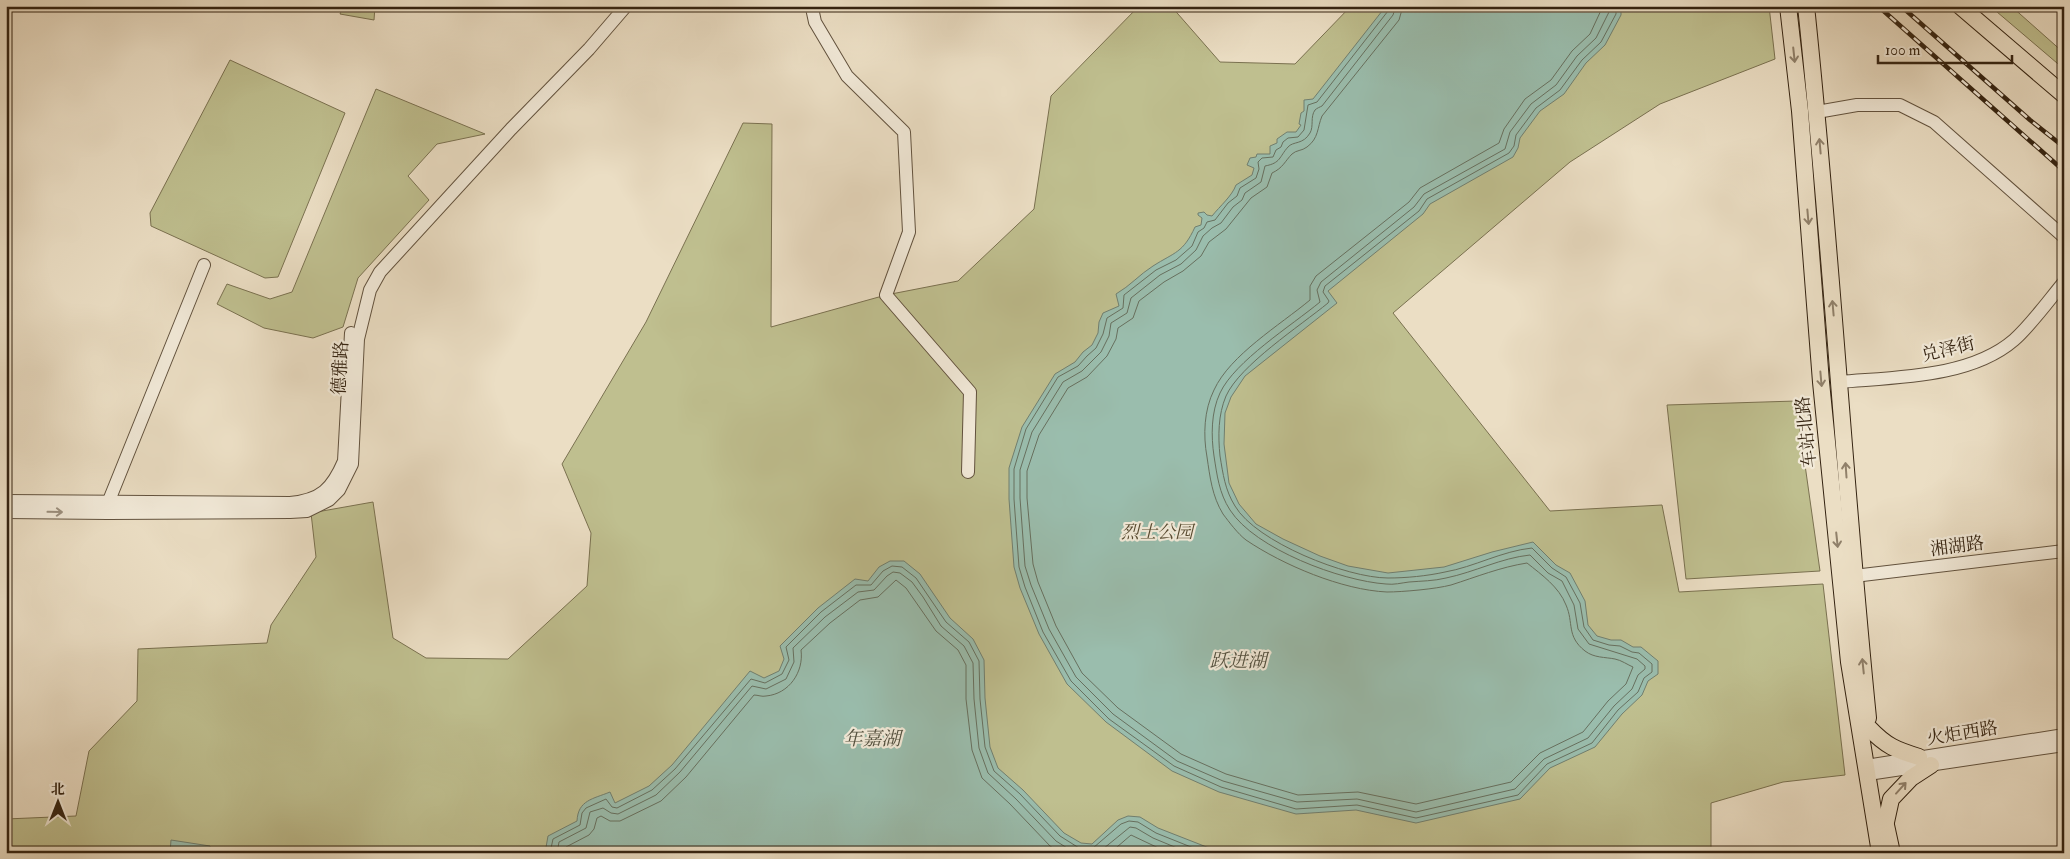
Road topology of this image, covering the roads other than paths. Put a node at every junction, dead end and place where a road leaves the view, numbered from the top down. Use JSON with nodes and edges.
{"nodes":[{"id":1,"x":618,"y":6,"type":"edge"},
{"id":2,"x":626,"y":6,"type":"edge"},
{"id":3,"x":809,"y":6,"type":"edge"},
{"id":4,"x":1788,"y":6,"type":"edge"},
{"id":5,"x":1806,"y":6,"type":"edge"},
{"id":6,"x":1960,"y":6,"type":"edge"},
{"id":7,"x":1976,"y":6,"type":"edge"},
{"id":8,"x":2064,"y":83,"type":"edge"},
{"id":9,"x":2064,"y":95,"type":"edge"},
{"id":10,"x":1817,"y":112,"type":"junction"},
{"id":11,"x":2064,"y":238,"type":"edge"},
{"id":12,"x":204,"y":265,"type":"dead end"},
{"id":13,"x":2064,"y":282,"type":"edge"},
{"id":14,"x":1840,"y":382,"type":"junction"},
{"id":15,"x":968,"y":472,"type":"dead end"},
{"id":16,"x":6,"y":501,"type":"edge"},
{"id":17,"x":108,"y":508,"type":"junction"},
{"id":18,"x":6,"y":512,"type":"edge"},
{"id":19,"x":2064,"y":551,"type":"edge"},
{"id":20,"x":1854,"y":576,"type":"junction"},
{"id":21,"x":1870,"y":728,"type":"junction"},
{"id":22,"x":2064,"y":735,"type":"edge"},
{"id":23,"x":2064,"y":745,"type":"edge"},
{"id":24,"x":1925,"y":761,"type":"junction"},
{"id":25,"x":1871,"y":770,"type":"junction"},
{"id":26,"x":1886,"y":822,"type":"junction"},
{"id":27,"x":1880,"y":853,"type":"edge"},
{"id":28,"x":1892,"y":853,"type":"edge"}],
"edges":[{"from":1,"to":17,"type":"street","name":"德雅路"},
{"from":2,"to":17,"type":"street","name":"德雅路"},
{"from":3,"to":15,"type":"street"},
{"from":4,"to":25,"type":"main road","name":"车站北路","one_way":true},
{"from":5,"to":10,"type":"main road","name":"车站北路"},
{"from":6,"to":9,"type":"main road"},
{"from":7,"to":8,"type":"main road"},
{"from":10,"to":11,"type":"street"},
{"from":14,"to":10,"type":"main road","name":"车站北路","one_way":true},
{"from":12,"to":17,"type":"street"},
{"from":13,"to":14,"type":"street","name":"兑泽街"},
{"from":20,"to":14,"type":"main road","name":"车站北路","one_way":true},
{"from":16,"to":17,"type":"street","name":"德雅路"},
{"from":18,"to":17,"type":"street","name":"德雅路","one_way":true},
{"from":19,"to":20,"type":"street","name":"湘湖路"},
{"from":21,"to":20,"type":"main road","name":"车站北路","one_way":true},
{"from":21,"to":24,"type":"main road"},
{"from":21,"to":25,"type":"main road","name":"车站北路"},
{"from":22,"to":24,"type":"street","name":"火炬西路"},
{"from":23,"to":24,"type":"street","name":"火炬西路"},
{"from":24,"to":25,"type":"street","name":"火炬西路"},
{"from":26,"to":24,"type":"main road","one_way":true},
{"from":25,"to":26,"type":"main road","name":"车站北路"},
{"from":25,"to":27,"type":"main road","name":"车站北路"},
{"from":26,"to":28,"type":"main road","name":"车站北路"}]}
